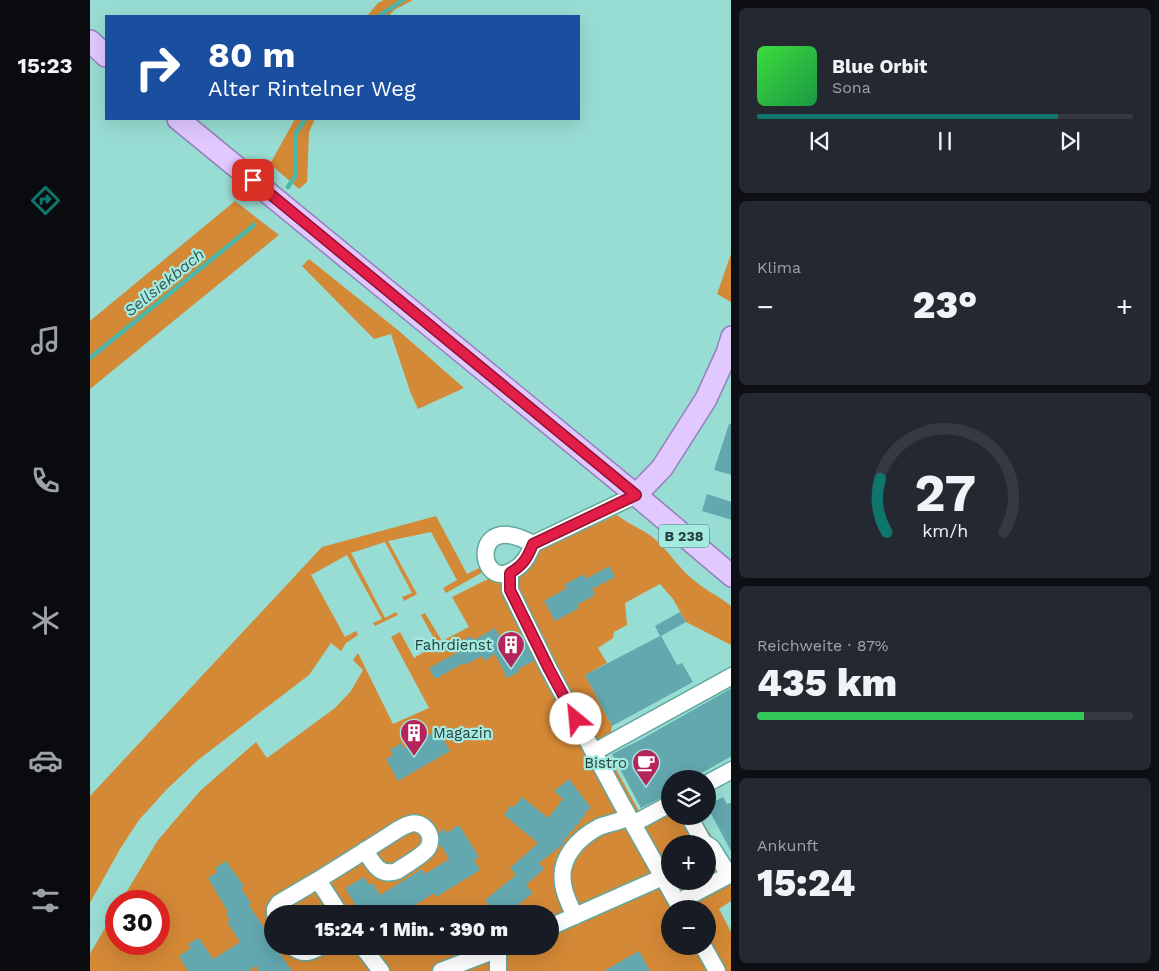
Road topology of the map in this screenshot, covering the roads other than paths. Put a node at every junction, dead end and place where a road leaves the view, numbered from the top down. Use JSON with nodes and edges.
{"nodes":[{"id":1,"x":90,"y":41,"type":"edge"},
{"id":2,"x":105,"y":55,"type":"edge"},
{"id":3,"x":179,"y":120,"type":"edge"},
{"id":4,"x":731,"y":340,"type":"edge"},
{"id":5,"x":636,"y":495,"type":"junction"},
{"id":6,"x":533,"y":544,"type":"junction"},
{"id":7,"x":510,"y":573,"type":"junction"},
{"id":8,"x":731,"y":575,"type":"edge"},
{"id":9,"x":731,"y":677,"type":"edge"},
{"id":10,"x":594,"y":752,"type":"junction"},
{"id":11,"x":731,"y":771,"type":"edge"},
{"id":12,"x":716,"y":779,"type":"edge"},
{"id":13,"x":661,"y":808,"type":"edge"},
{"id":14,"x":631,"y":820,"type":"junction"},
{"id":15,"x":365,"y":850,"type":"dead end"},
{"id":16,"x":716,"y":854,"type":"edge"},
{"id":17,"x":661,"y":873,"type":"edge"},
{"id":18,"x":661,"y":878,"type":"edge"},
{"id":19,"x":318,"y":880,"type":"junction"},
{"id":20,"x":716,"y":883,"type":"edge"},
{"id":21,"x":704,"y":890,"type":"edge"},
{"id":22,"x":688,"y":900,"type":"edge"},
{"id":23,"x":278,"y":905,"type":"edge"},
{"id":24,"x":334,"y":905,"type":"edge"},
{"id":25,"x":575,"y":916,"type":"junction"},
{"id":26,"x":559,"y":923,"type":"edge"},
{"id":27,"x":369,"y":955,"type":"edge"},
{"id":28,"x":484,"y":955,"type":"edge"},
{"id":29,"x":501,"y":955,"type":"edge"},
{"id":30,"x":708,"y":955,"type":"edge"},
{"id":31,"x":381,"y":971,"type":"edge"},
{"id":32,"x":442,"y":971,"type":"edge"},
{"id":33,"x":498,"y":971,"type":"edge"},
{"id":34,"x":717,"y":971,"type":"edge"}],
"edges":[{"from":1,"to":2,"type":"main road"},
{"from":3,"to":5,"type":"main road","number":"B 238"},
{"from":4,"to":5,"type":"main road"},
{"from":5,"to":6,"type":"street"},
{"from":5,"to":8,"type":"main road","number":"B 238"},
{"from":6,"to":7,"type":"street"},
{"from":6,"to":7,"type":"street"},
{"from":7,"to":10,"type":"street"},
{"from":9,"to":10,"type":"street"},
{"from":10,"to":14,"type":"street"},
{"from":11,"to":12,"type":"street"},
{"from":13,"to":14,"type":"street"},
{"from":14,"to":17,"type":"street"},
{"from":14,"to":25,"type":"street"},
{"from":15,"to":19,"type":"street"},
{"from":16,"to":20,"type":"street"},
{"from":18,"to":25,"type":"street"},
{"from":19,"to":23,"type":"street"},
{"from":19,"to":24,"type":"street"},
{"from":21,"to":22,"type":"street"},
{"from":25,"to":26,"type":"street"},
{"from":27,"to":31,"type":"street"},
{"from":28,"to":32,"type":"street"},
{"from":29,"to":33,"type":"street"},
{"from":30,"to":34,"type":"street"}]}
